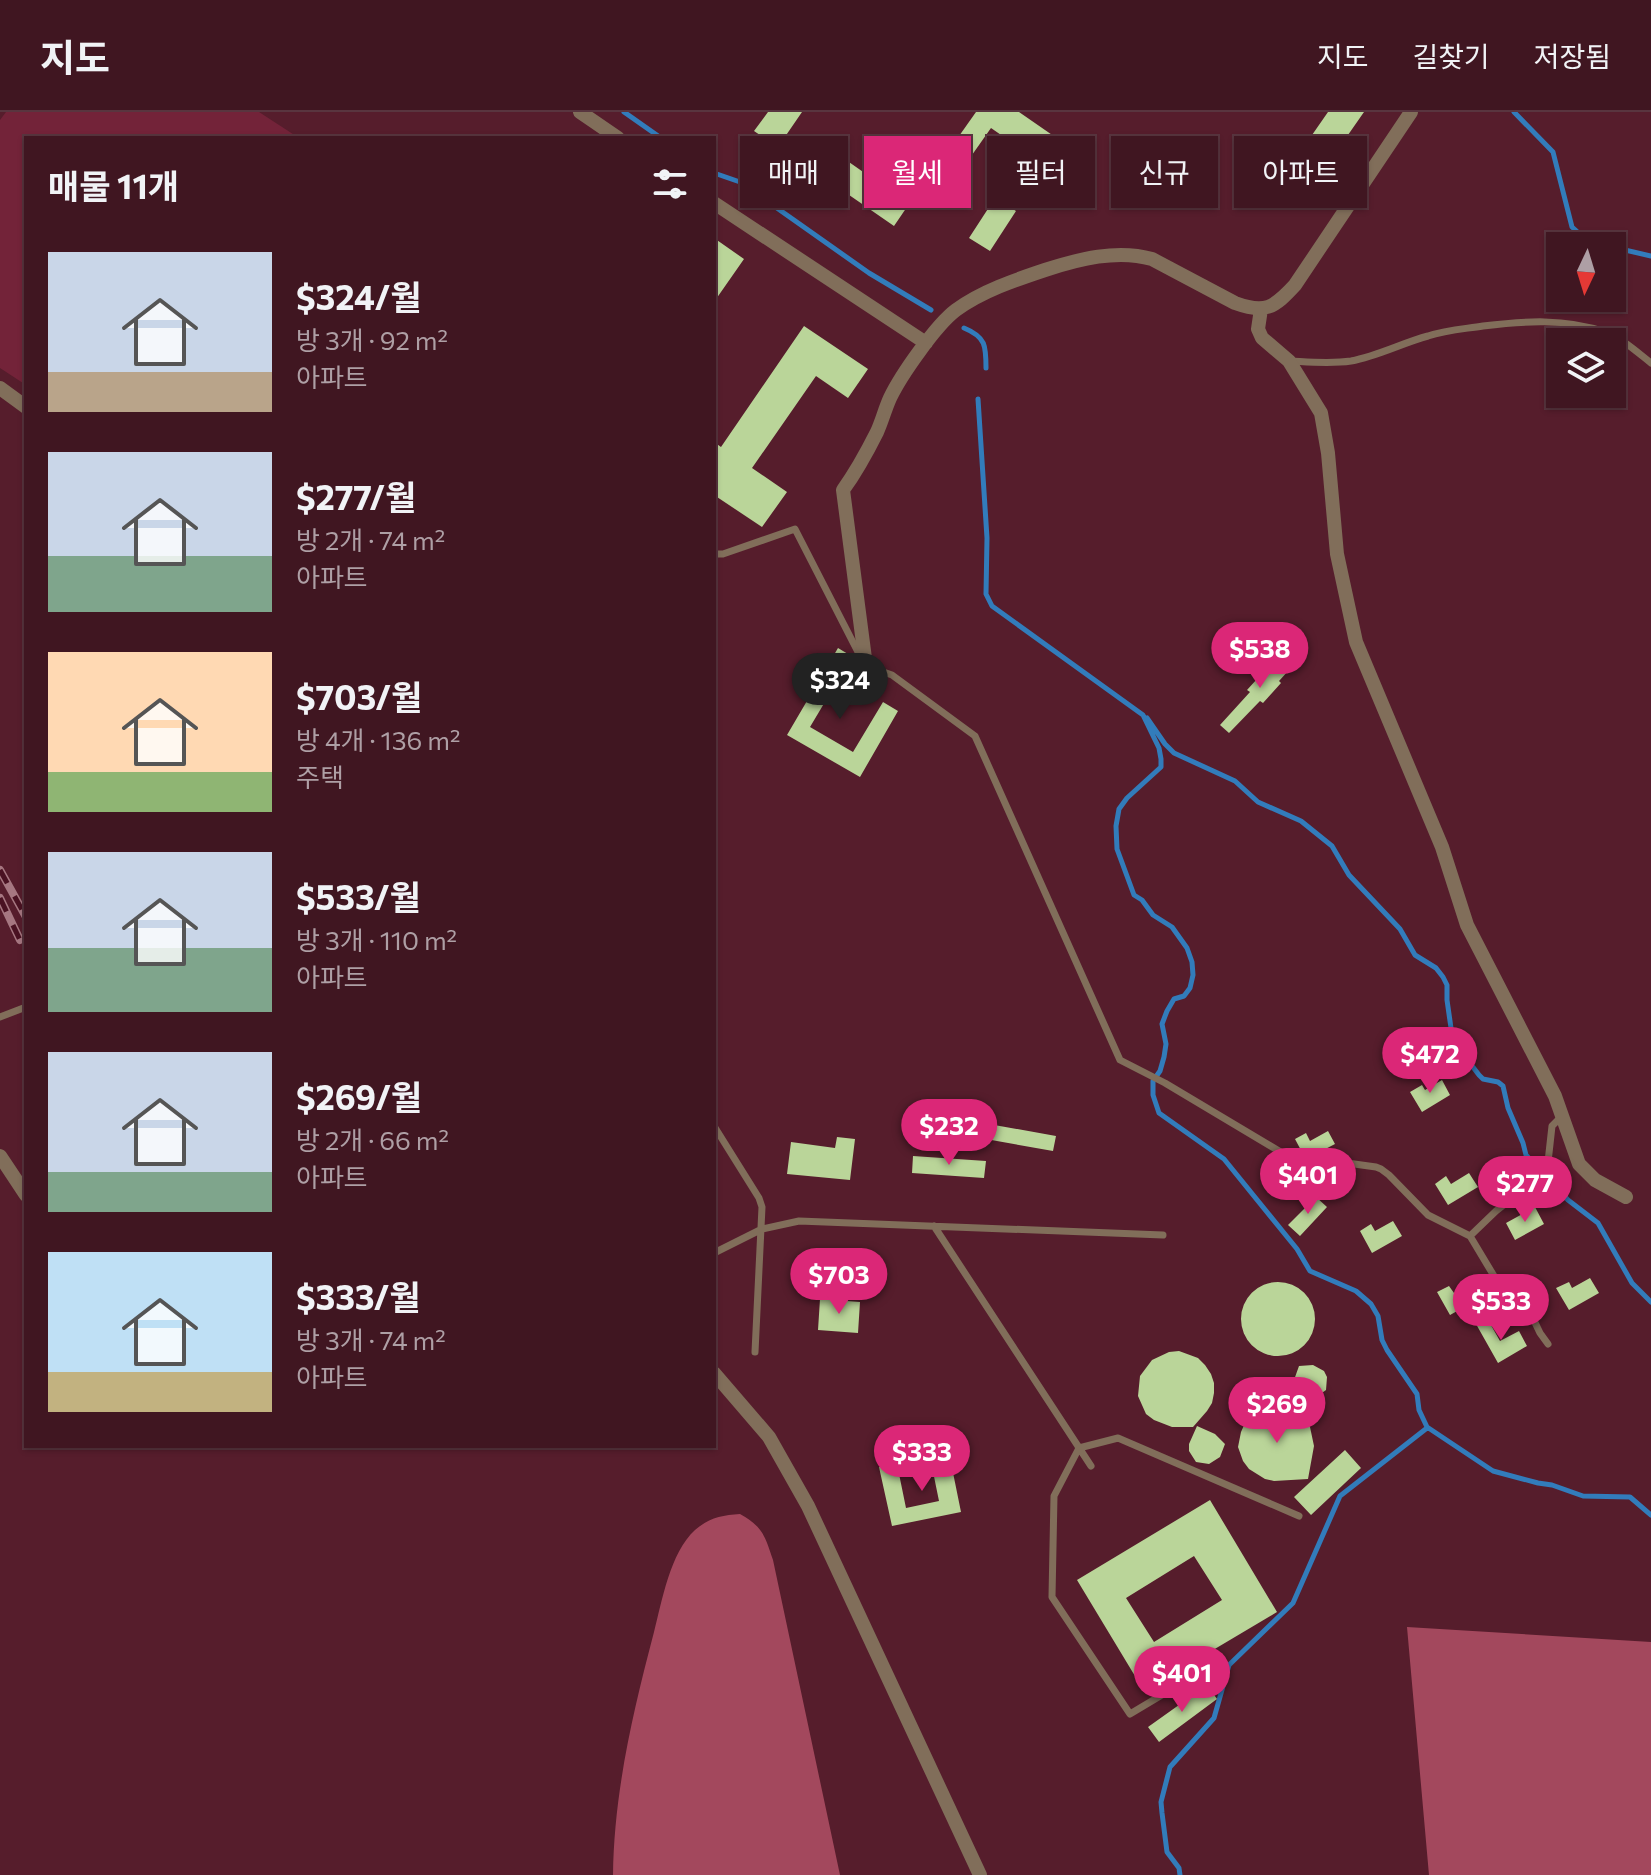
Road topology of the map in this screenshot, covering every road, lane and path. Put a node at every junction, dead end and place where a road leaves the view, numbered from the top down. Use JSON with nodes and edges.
{"nodes":[{"id":1,"x":580,"y":112,"type":"edge"},
{"id":2,"x":1411,"y":112,"type":"edge"},
{"id":3,"x":615,"y":136,"type":"edge"},
{"id":4,"x":716,"y":204,"type":"edge"},
{"id":5,"x":1261,"y":309,"type":"junction"},
{"id":6,"x":926,"y":343,"type":"junction"},
{"id":7,"x":1289,"y":361,"type":"junction"},
{"id":8,"x":1651,"y":363,"type":"edge"},
{"id":9,"x":0,"y":388,"type":"edge"},
{"id":10,"x":24,"y":406,"type":"edge"},
{"id":11,"x":716,"y":554,"type":"edge"},
{"id":12,"x":866,"y":666,"type":"junction"},
{"id":13,"x":24,"y":1008,"type":"edge"},
{"id":14,"x":0,"y":1017,"type":"edge"},
{"id":15,"x":1562,"y":1116,"type":"junction"},
{"id":16,"x":716,"y":1129,"type":"edge"},
{"id":17,"x":0,"y":1156,"type":"edge"},
{"id":18,"x":24,"y":1192,"type":"edge"},
{"id":19,"x":1626,"y":1197,"type":"dead end"},
{"id":20,"x":934,"y":1226,"type":"junction"},
{"id":21,"x":762,"y":1229,"type":"junction"},
{"id":22,"x":1163,"y":1235,"type":"dead end"},
{"id":23,"x":1470,"y":1236,"type":"junction"},
{"id":24,"x":716,"y":1252,"type":"edge"},
{"id":25,"x":1548,"y":1344,"type":"dead end"},
{"id":26,"x":755,"y":1352,"type":"dead end"},
{"id":27,"x":716,"y":1375,"type":"edge"},
{"id":28,"x":1079,"y":1448,"type":"junction"},
{"id":29,"x":1091,"y":1466,"type":"dead end"},
{"id":30,"x":1299,"y":1516,"type":"dead end"},
{"id":31,"x":1212,"y":1665,"type":"dead end"},
{"id":32,"x":980,"y":1875,"type":"edge"}],
"edges":[{"from":1,"to":3,"type":"street"},
{"from":2,"to":5,"type":"street"},
{"from":4,"to":6,"type":"street"},
{"from":5,"to":6,"type":"street"},
{"from":5,"to":7,"type":"street"},
{"from":6,"to":12,"type":"street"},
{"from":7,"to":8,"type":"lane"},
{"from":7,"to":15,"type":"street"},
{"from":9,"to":10,"type":"street"},
{"from":11,"to":12,"type":"lane"},
{"from":12,"to":23,"type":"lane"},
{"from":13,"to":14,"type":"lane"},
{"from":15,"to":19,"type":"street"},
{"from":15,"to":23,"type":"lane"},
{"from":16,"to":21,"type":"lane"},
{"from":17,"to":18,"type":"street"},
{"from":20,"to":21,"type":"lane"},
{"from":20,"to":22,"type":"lane"},
{"from":20,"to":28,"type":"lane"},
{"from":21,"to":24,"type":"lane"},
{"from":21,"to":26,"type":"lane"},
{"from":23,"to":25,"type":"lane"},
{"from":27,"to":32,"type":"street"},
{"from":28,"to":29,"type":"lane"},
{"from":28,"to":30,"type":"lane"},
{"from":28,"to":31,"type":"lane"}]}
